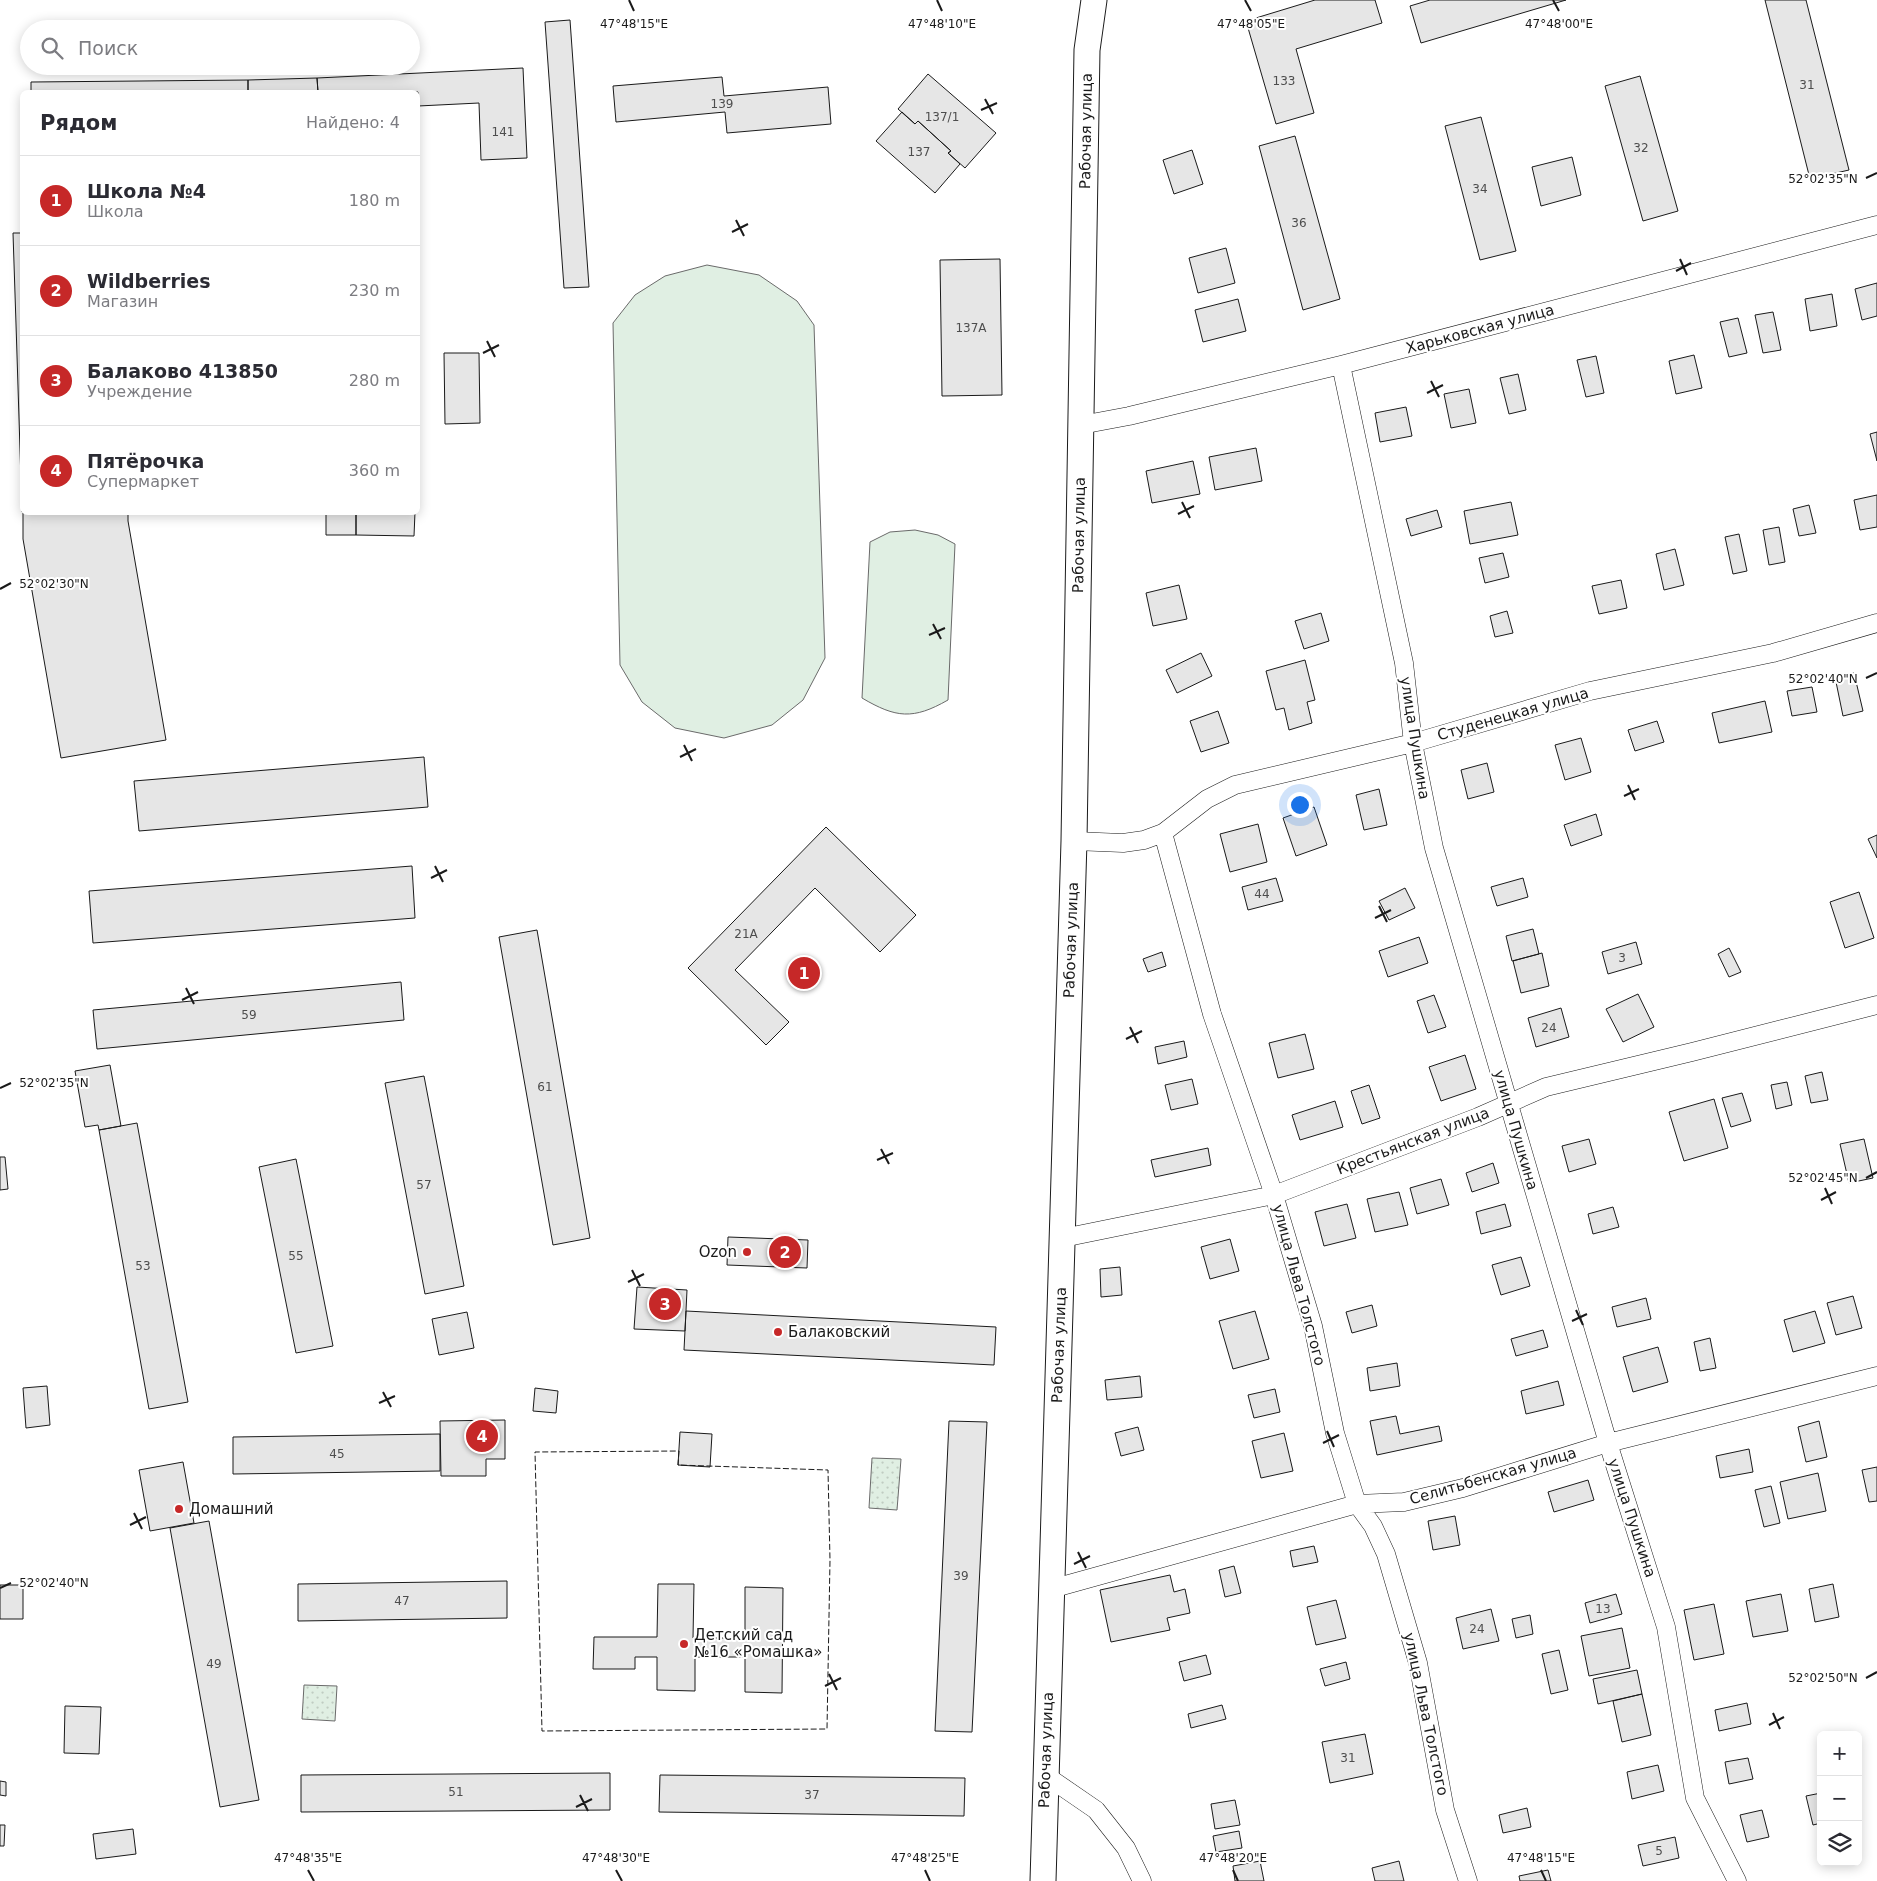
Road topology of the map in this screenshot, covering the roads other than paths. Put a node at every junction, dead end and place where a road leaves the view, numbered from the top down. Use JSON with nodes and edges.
{"nodes":[{"id":1,"x":1094,"y":0,"type":"edge"},
{"id":2,"x":1877,"y":225,"type":"edge"},
{"id":3,"x":1341,"y":365,"type":"junction"},
{"id":4,"x":1081,"y":425,"type":"junction"},
{"id":5,"x":1877,"y":623,"type":"edge"},
{"id":6,"x":1413,"y":744,"type":"junction"},
{"id":7,"x":1163,"y":833,"type":"junction"},
{"id":8,"x":1074,"y":841,"type":"junction"},
{"id":9,"x":1877,"y":1005,"type":"edge"},
{"id":10,"x":1508,"y":1102,"type":"junction"},
{"id":11,"x":1274,"y":1195,"type":"junction"},
{"id":12,"x":1063,"y":1238,"type":"junction"},
{"id":13,"x":1877,"y":1376,"type":"edge"},
{"id":14,"x":1608,"y":1443,"type":"junction"},
{"id":15,"x":1357,"y":1504,"type":"junction"},
{"id":16,"x":1051,"y":1589,"type":"junction"},
{"id":17,"x":1046,"y":1775,"type":"junction"},
{"id":18,"x":1043,"y":1881,"type":"edge"},
{"id":19,"x":1142,"y":1881,"type":"edge"},
{"id":20,"x":1468,"y":1881,"type":"edge"},
{"id":21,"x":1737,"y":1881,"type":"edge"}],
"edges":[{"from":1,"to":4,"type":"street","name":"Рабочая улица"},
{"from":2,"to":3,"type":"street","name":"Харьковская улица"},
{"from":3,"to":4,"type":"street","name":"Харьковская улица"},
{"from":3,"to":6,"type":"street","name":"улица Пушкина"},
{"from":4,"to":8,"type":"street","name":"Рабочая улица"},
{"from":5,"to":6,"type":"street","name":"Студенецкая улица"},
{"from":6,"to":7,"type":"street","name":"Студенецкая улица"},
{"from":6,"to":10,"type":"street","name":"улица Пушкина"},
{"from":7,"to":8,"type":"street","name":"Студенецкая улица"},
{"from":7,"to":11,"type":"street","name":"улица Льва Толстого"},
{"from":8,"to":12,"type":"street","name":"Рабочая улица"},
{"from":9,"to":10,"type":"street","name":"Крестьянская улица"},
{"from":10,"to":11,"type":"street","name":"Крестьянская улица"},
{"from":10,"to":14,"type":"street","name":"улица Пушкина"},
{"from":11,"to":12,"type":"street","name":"Крестьянская улица"},
{"from":11,"to":15,"type":"street","name":"улица Льва Толстого"},
{"from":12,"to":16,"type":"street","name":"Рабочая улица"},
{"from":13,"to":14,"type":"street","name":"Селитьбенская улица"},
{"from":14,"to":15,"type":"street","name":"Селитьбенская улица"},
{"from":14,"to":21,"type":"street","name":"улица Пушкина"},
{"from":15,"to":16,"type":"street","name":"Селитьбенская улица"},
{"from":15,"to":20,"type":"street","name":"улица Льва Толстого"},
{"from":16,"to":17,"type":"street","name":"Рабочая улица"},
{"from":17,"to":18,"type":"street","name":"Рабочая улица"},
{"from":17,"to":19,"type":"street"}]}
